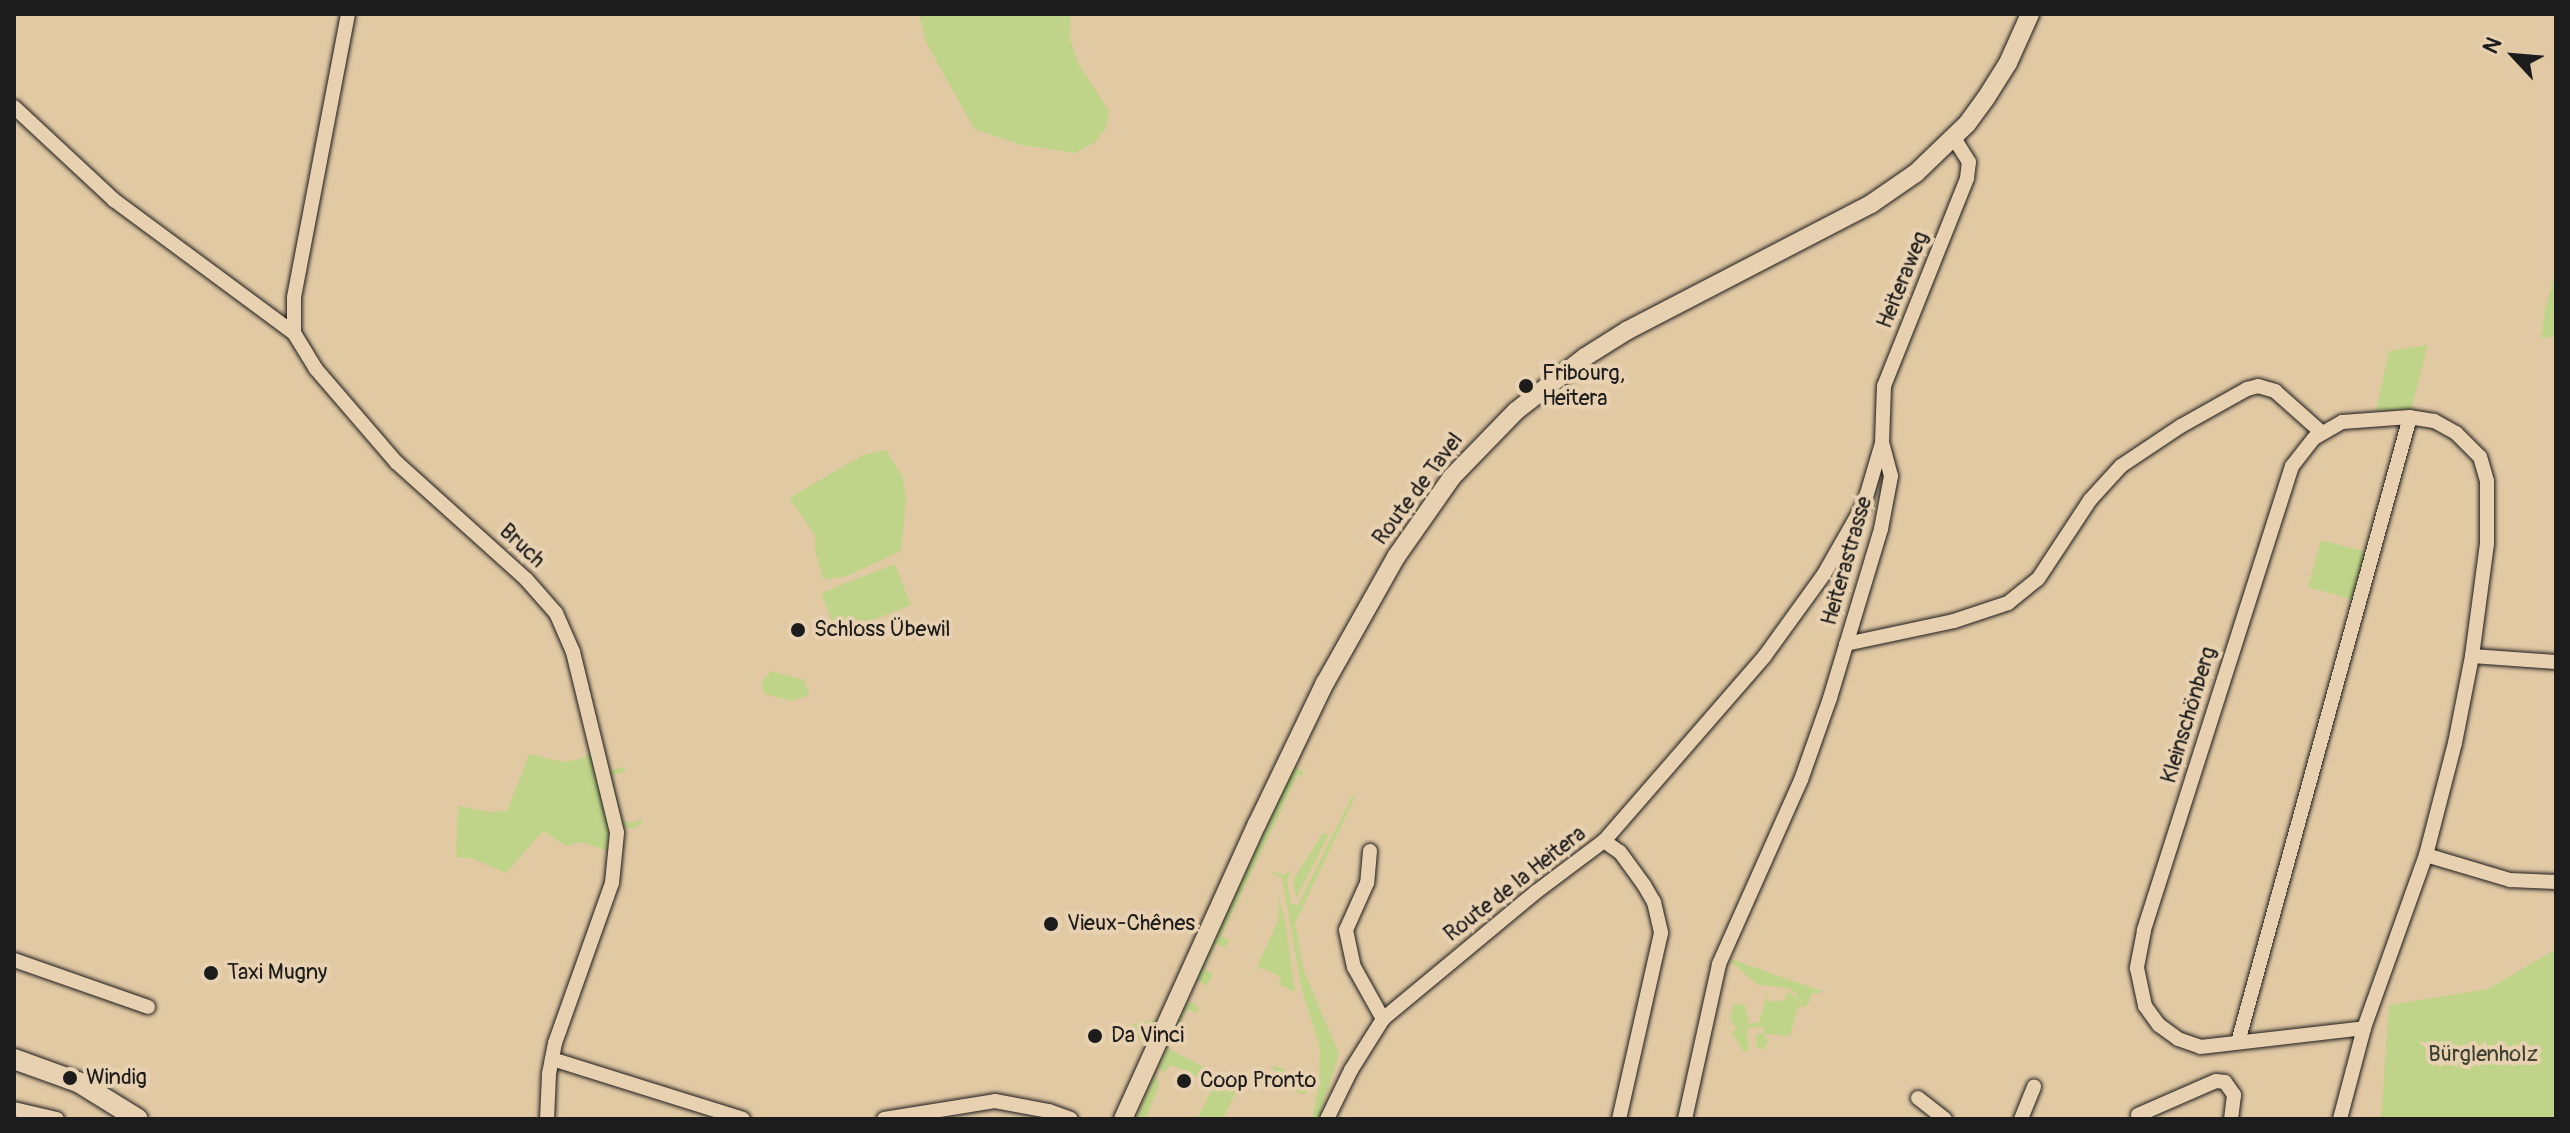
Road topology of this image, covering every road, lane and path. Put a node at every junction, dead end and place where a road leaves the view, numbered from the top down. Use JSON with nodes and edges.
{"nodes":[{"id":1,"x":348,"y":14,"type":"edge"},
{"id":2,"x":2030,"y":14,"type":"edge"},
{"id":3,"x":14,"y":107,"type":"edge"},
{"id":4,"x":1954,"y":138,"type":"junction"},
{"id":5,"x":294,"y":298,"type":"junction"},
{"id":6,"x":274,"y":316,"type":"junction"},
{"id":7,"x":294,"y":333,"type":"junction"},
{"id":8,"x":2410,"y":417,"type":"junction"},
{"id":9,"x":2321,"y":432,"type":"junction"},
{"id":10,"x":1882,"y":443,"type":"junction"},
{"id":11,"x":1846,"y":644,"type":"junction"},
{"id":12,"x":2472,"y":656,"type":"junction"},
{"id":13,"x":2556,"y":662,"type":"edge"},
{"id":14,"x":1604,"y":841,"type":"junction"},
{"id":15,"x":1370,"y":851,"type":"dead end"},
{"id":16,"x":2426,"y":855,"type":"junction"},
{"id":17,"x":2556,"y":882,"type":"edge"},
{"id":18,"x":14,"y":960,"type":"edge"},
{"id":19,"x":148,"y":1007,"type":"dead end"},
{"id":20,"x":1383,"y":1019,"type":"junction"},
{"id":21,"x":2364,"y":1028,"type":"junction"},
{"id":22,"x":2238,"y":1042,"type":"junction"},
{"id":23,"x":14,"y":1059,"type":"edge"},
{"id":24,"x":552,"y":1059,"type":"junction"},
{"id":25,"x":2034,"y":1087,"type":"dead end"},
{"id":26,"x":1918,"y":1098,"type":"dead end"},
{"id":27,"x":985,"y":1102,"type":"junction"},
{"id":28,"x":14,"y":1109,"type":"edge"},
{"id":29,"x":1687,"y":1113,"type":"edge"},
{"id":30,"x":2138,"y":1115,"type":"dead end"},
{"id":31,"x":57,"y":1119,"type":"edge"},
{"id":32,"x":138,"y":1119,"type":"edge"},
{"id":33,"x":547,"y":1119,"type":"edge"},
{"id":34,"x":743,"y":1119,"type":"edge"},
{"id":35,"x":884,"y":1119,"type":"edge"},
{"id":36,"x":985,"y":1119,"type":"edge"},
{"id":37,"x":1071,"y":1119,"type":"edge"},
{"id":38,"x":1123,"y":1119,"type":"edge"},
{"id":39,"x":1327,"y":1119,"type":"edge"},
{"id":40,"x":1619,"y":1119,"type":"edge"},
{"id":41,"x":1945,"y":1119,"type":"edge"},
{"id":42,"x":2021,"y":1119,"type":"edge"},
{"id":43,"x":2231,"y":1119,"type":"edge"},
{"id":44,"x":2340,"y":1119,"type":"edge"}],
"edges":[{"from":1,"to":5,"type":"street"},
{"from":2,"to":4,"type":"main road","name":"Route de Tavel"},
{"from":3,"to":6,"type":"street"},
{"from":4,"to":10,"type":"street","name":"Heiteraweg"},
{"from":4,"to":38,"type":"main road","name":"Route de Tavel"},
{"from":5,"to":6,"type":"street"},
{"from":5,"to":7,"type":"street"},
{"from":6,"to":7,"type":"street"},
{"from":7,"to":24,"type":"street","name":"Bruch"},
{"from":8,"to":9,"type":"street"},
{"from":8,"to":12,"type":"street"},
{"from":8,"to":22,"type":"street"},
{"from":9,"to":11,"type":"street"},
{"from":9,"to":22,"type":"street","name":"Kleinschönberg"},
{"from":10,"to":11,"type":"street","name":"Heiterastrasse"},
{"from":10,"to":14,"type":"street","name":"Heiterastrasse"},
{"from":11,"to":29,"type":"street","name":"Heiterastrasse"},
{"from":12,"to":13,"type":"street"},
{"from":12,"to":16,"type":"street"},
{"from":14,"to":20,"type":"street","name":"Route de la Heitera"},
{"from":14,"to":40,"type":"street","name":"Route de la Heitera"},
{"from":15,"to":20,"type":"street"},
{"from":16,"to":17,"type":"street"},
{"from":16,"to":21,"type":"street"},
{"from":18,"to":19,"type":"street"},
{"from":20,"to":39,"type":"street","name":"Route de la Heitera"},
{"from":21,"to":22,"type":"street","name":"Kleinschönberg"},
{"from":21,"to":44,"type":"street"},
{"from":23,"to":32,"type":"main road"},
{"from":24,"to":33,"type":"street","name":"Bruch"},
{"from":24,"to":34,"type":"street"},
{"from":25,"to":42,"type":"street"},
{"from":26,"to":41,"type":"street"},
{"from":27,"to":35,"type":"street"},
{"from":27,"to":36,"type":"street"},
{"from":27,"to":37,"type":"street"},
{"from":28,"to":31,"type":"street"},
{"from":30,"to":43,"type":"street"}]}
